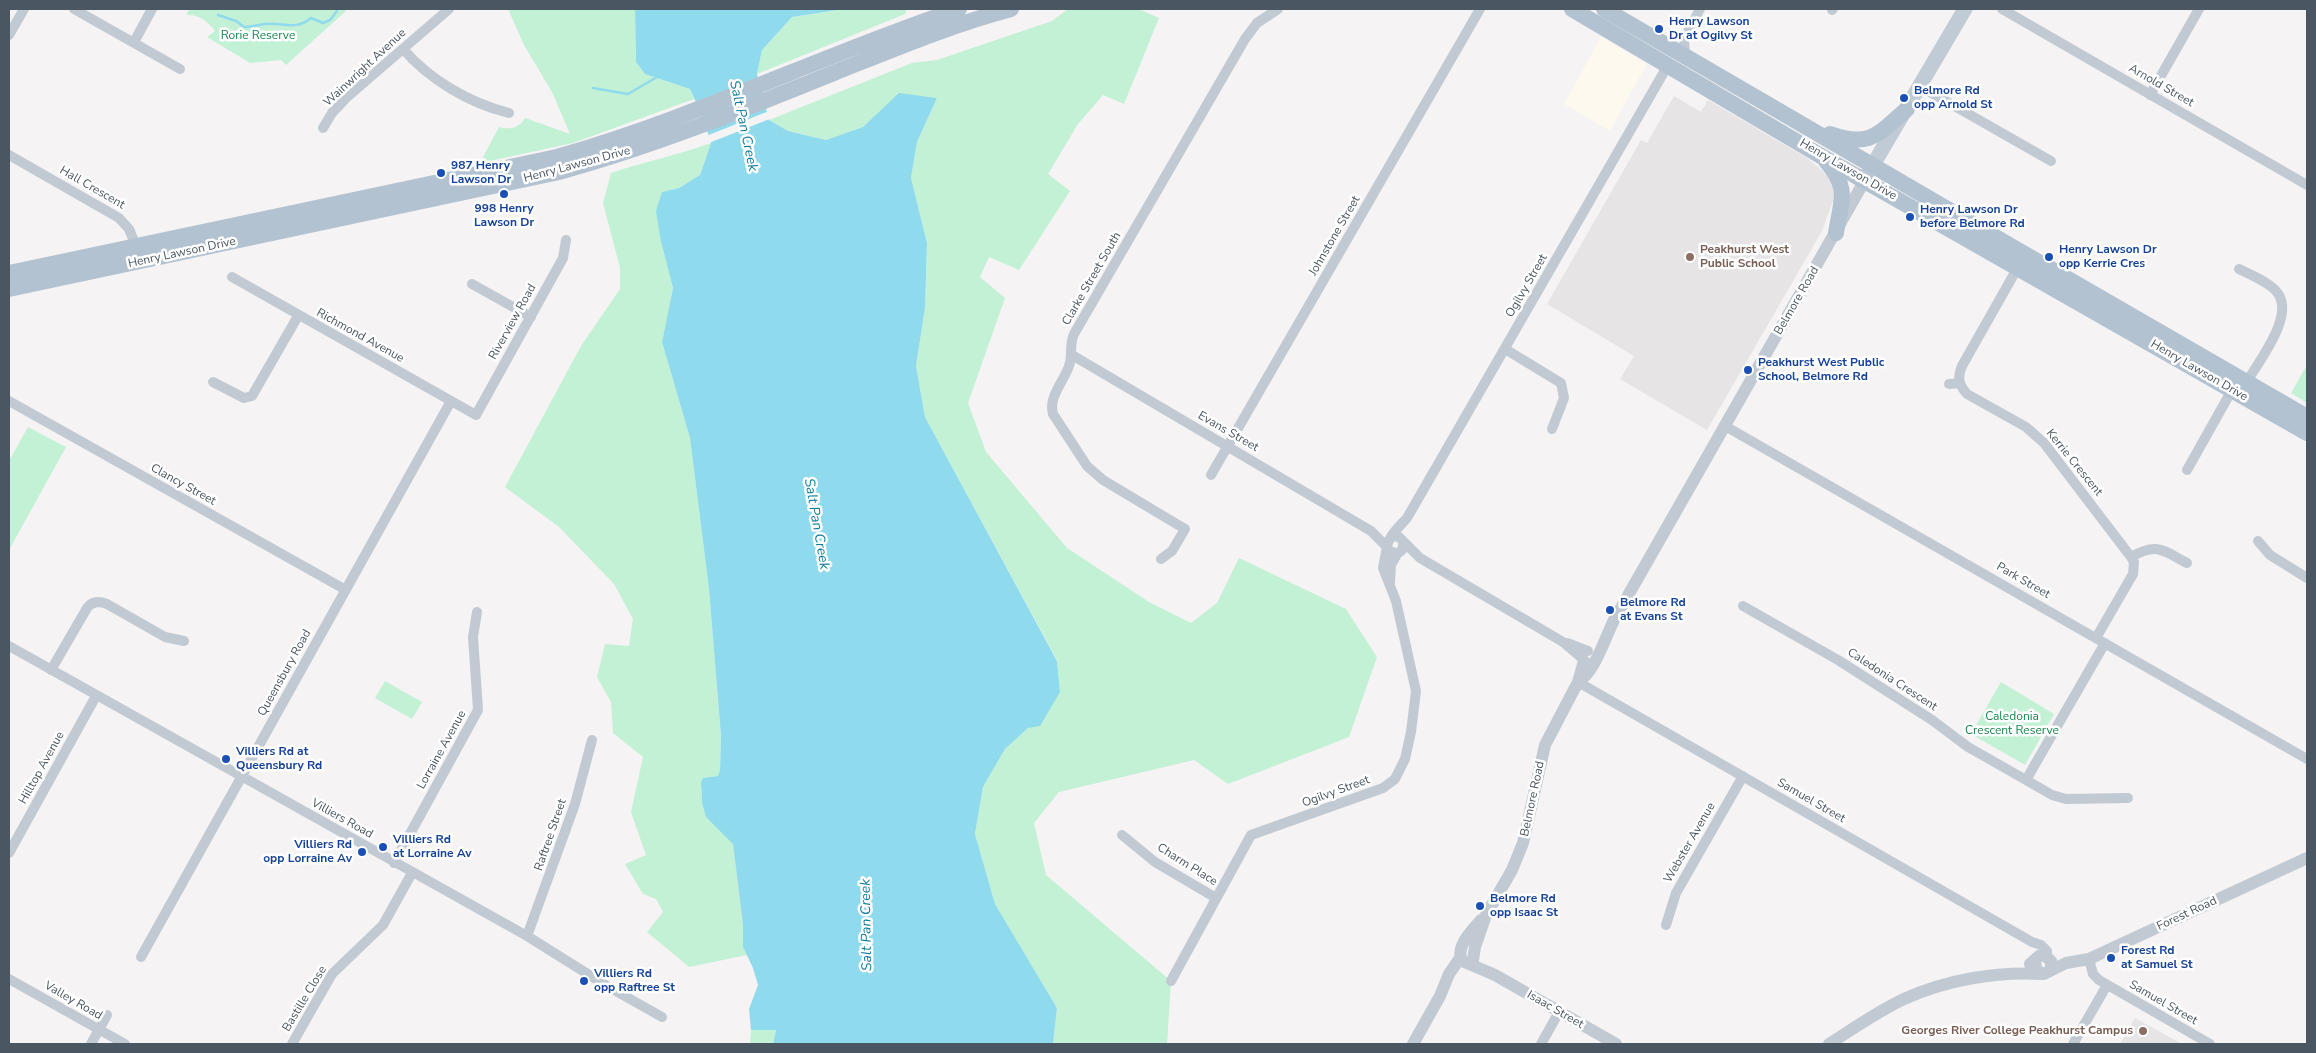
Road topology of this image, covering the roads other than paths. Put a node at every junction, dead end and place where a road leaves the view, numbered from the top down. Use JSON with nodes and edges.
{"nodes":[{"id":1,"x":24,"y":9,"type":"edge"},
{"id":2,"x":74,"y":9,"type":"edge"},
{"id":3,"x":152,"y":9,"type":"edge"},
{"id":4,"x":449,"y":9,"type":"edge"},
{"id":5,"x":959,"y":9,"type":"edge"},
{"id":6,"x":1011,"y":9,"type":"edge"},
{"id":7,"x":1278,"y":9,"type":"edge"},
{"id":8,"x":1480,"y":9,"type":"edge"},
{"id":9,"x":1572,"y":9,"type":"edge"},
{"id":10,"x":1604,"y":9,"type":"edge"},
{"id":11,"x":1965,"y":9,"type":"edge"},
{"id":12,"x":2002,"y":9,"type":"edge"},
{"id":13,"x":2199,"y":9,"type":"edge"},
{"id":14,"x":1699,"y":12,"type":"edge"},
{"id":15,"x":9,"y":35,"type":"edge"},
{"id":16,"x":902,"y":38,"type":"junction"},
{"id":17,"x":134,"y":42,"type":"junction"},
{"id":18,"x":403,"y":49,"type":"junction"},
{"id":19,"x":1685,"y":56,"type":"junction"},
{"id":20,"x":1668,"y":65,"type":"junction"},
{"id":21,"x":180,"y":69,"type":"dead end"},
{"id":22,"x":1921,"y":87,"type":"junction"},
{"id":23,"x":2150,"y":95,"type":"junction"},
{"id":24,"x":1907,"y":109,"type":"junction"},
{"id":25,"x":509,"y":113,"type":"dead end"},
{"id":26,"x":1793,"y":121,"type":"junction"},
{"id":27,"x":674,"y":127,"type":"junction"},
{"id":28,"x":323,"y":128,"type":"dead end"},
{"id":29,"x":9,"y":155,"type":"edge"},
{"id":30,"x":1821,"y":156,"type":"junction"},
{"id":31,"x":2051,"y":161,"type":"dead end"},
{"id":32,"x":1872,"y":165,"type":"junction"},
{"id":33,"x":1865,"y":180,"type":"junction"},
{"id":34,"x":2307,"y":185,"type":"edge"},
{"id":35,"x":1836,"y":233,"type":"junction"},
{"id":36,"x":566,"y":240,"type":"dead end"},
{"id":37,"x":136,"y":245,"type":"junction"},
{"id":38,"x":140,"y":261,"type":"junction"},
{"id":39,"x":2018,"y":267,"type":"junction"},
{"id":40,"x":2239,"y":269,"type":"dead end"},
{"id":41,"x":9,"y":273,"type":"edge"},
{"id":42,"x":232,"y":277,"type":"dead end"},
{"id":43,"x":472,"y":284,"type":"dead end"},
{"id":44,"x":9,"y":289,"type":"edge"},
{"id":45,"x":298,"y":316,"type":"junction"},
{"id":46,"x":531,"y":317,"type":"junction"},
{"id":47,"x":1505,"y":349,"type":"junction"},
{"id":48,"x":1072,"y":355,"type":"junction"},
{"id":49,"x":213,"y":382,"type":"dead end"},
{"id":50,"x":2247,"y":382,"type":"junction"},
{"id":51,"x":2232,"y":390,"type":"junction"},
{"id":52,"x":9,"y":401,"type":"edge"},
{"id":53,"x":451,"y":401,"type":"junction"},
{"id":54,"x":476,"y":415,"type":"joint"},
{"id":55,"x":2307,"y":417,"type":"edge"},
{"id":56,"x":1725,"y":426,"type":"junction"},
{"id":57,"x":1552,"y":429,"type":"dead end"},
{"id":58,"x":2307,"y":433,"type":"edge"},
{"id":59,"x":1228,"y":447,"type":"junction"},
{"id":60,"x":2187,"y":470,"type":"dead end"},
{"id":61,"x":1211,"y":475,"type":"dead end"},
{"id":62,"x":1371,"y":531,"type":"junction"},
{"id":63,"x":1398,"y":539,"type":"junction"},
{"id":64,"x":2258,"y":541,"type":"dead end"},
{"id":65,"x":1387,"y":547,"type":"junction"},
{"id":66,"x":1398,"y":553,"type":"junction"},
{"id":67,"x":2131,"y":556,"type":"junction"},
{"id":68,"x":1420,"y":558,"type":"junction"},
{"id":69,"x":1161,"y":559,"type":"dead end"},
{"id":70,"x":2187,"y":562,"type":"dead end"},
{"id":71,"x":2307,"y":578,"type":"edge"},
{"id":72,"x":1390,"y":584,"type":"junction"},
{"id":73,"x":346,"y":590,"type":"junction"},
{"id":74,"x":1742,"y":606,"type":"dead end"},
{"id":75,"x":478,"y":612,"type":"dead end"},
{"id":76,"x":2100,"y":640,"type":"junction"},
{"id":77,"x":184,"y":641,"type":"dead end"},
{"id":78,"x":9,"y":646,"type":"edge"},
{"id":79,"x":1589,"y":657,"type":"junction"},
{"id":80,"x":51,"y":670,"type":"junction"},
{"id":81,"x":1578,"y":682,"type":"junction"},
{"id":82,"x":96,"y":696,"type":"junction"},
{"id":83,"x":592,"y":740,"type":"dead end"},
{"id":84,"x":2307,"y":759,"type":"edge"},
{"id":85,"x":1743,"y":776,"type":"junction"},
{"id":86,"x":242,"y":777,"type":"junction"},
{"id":87,"x":2026,"y":780,"type":"junction"},
{"id":88,"x":2128,"y":798,"type":"dead end"},
{"id":89,"x":1122,"y":835,"type":"dead end"},
{"id":90,"x":9,"y":853,"type":"edge"},
{"id":91,"x":2307,"y":858,"type":"edge"},
{"id":92,"x":394,"y":863,"type":"junction"},
{"id":93,"x":412,"y":873,"type":"junction"},
{"id":94,"x":1216,"y":898,"type":"junction"},
{"id":95,"x":1666,"y":925,"type":"dead end"},
{"id":96,"x":527,"y":936,"type":"junction"},
{"id":97,"x":142,"y":957,"type":"dead end"},
{"id":98,"x":1467,"y":958,"type":"junction"},
{"id":99,"x":2089,"y":959,"type":"junction"},
{"id":100,"x":2044,"y":962,"type":"junction"},
{"id":101,"x":9,"y":979,"type":"edge"},
{"id":102,"x":1171,"y":981,"type":"dead end"},
{"id":103,"x":2107,"y":986,"type":"junction"},
{"id":104,"x":1559,"y":1012,"type":"junction"},
{"id":105,"x":107,"y":1015,"type":"dead end"},
{"id":106,"x":662,"y":1017,"type":"dead end"},
{"id":107,"x":99,"y":1030,"type":"junction"},
{"id":108,"x":91,"y":1044,"type":"edge"},
{"id":109,"x":125,"y":1044,"type":"edge"},
{"id":110,"x":292,"y":1044,"type":"edge"},
{"id":111,"x":1413,"y":1044,"type":"edge"},
{"id":112,"x":1541,"y":1044,"type":"edge"},
{"id":113,"x":1616,"y":1044,"type":"edge"},
{"id":114,"x":1829,"y":1044,"type":"edge"},
{"id":115,"x":2073,"y":1044,"type":"edge"},
{"id":116,"x":2210,"y":1044,"type":"edge"}],
"edges":[{"from":1,"to":15,"type":"street"},
{"from":2,"to":17,"type":"street"},
{"from":3,"to":17,"type":"street"},
{"from":4,"to":18,"type":"street","name":"Wainwright Avenue"},
{"from":5,"to":16,"type":"main road","name":"Henry Lawson Drive"},
{"from":6,"to":16,"type":"main road","name":"Henry Lawson Drive"},
{"from":7,"to":48,"type":"street","name":"Clarke Street South"},
{"from":8,"to":59,"type":"street","name":"Johnstone Street"},
{"from":9,"to":20,"type":"main road","name":"Henry Lawson Drive"},
{"from":10,"to":19,"type":"main road","name":"Henry Lawson Drive"},
{"from":11,"to":22,"type":"main road","name":"Belmore Road"},
{"from":12,"to":23,"type":"street","name":"Arnold Street"},
{"from":13,"to":23,"type":"street"},
{"from":14,"to":19,"type":"street"},
{"from":16,"to":27,"type":"main road","name":"Henry Lawson Drive"},
{"from":17,"to":21,"type":"street"},
{"from":18,"to":25,"type":"street"},
{"from":18,"to":28,"type":"street","name":"Wainwright Avenue"},
{"from":19,"to":26,"type":"main road","name":"Henry Lawson Drive"},
{"from":20,"to":30,"type":"main road","name":"Henry Lawson Drive"},
{"from":20,"to":47,"type":"street","name":"Ogilvy Street"},
{"from":22,"to":24,"type":"main road","name":"Belmore Road"},
{"from":22,"to":31,"type":"street"},
{"from":23,"to":34,"type":"street","name":"Arnold Street"},
{"from":24,"to":26,"type":"main road"},
{"from":24,"to":32,"type":"main road","name":"Belmore Road"},
{"from":26,"to":32,"type":"main road","name":"Henry Lawson Drive"},
{"from":27,"to":37,"type":"main road","name":"Henry Lawson Drive"},
{"from":27,"to":38,"type":"main road","name":"Henry Lawson Drive"},
{"from":29,"to":37,"type":"street","name":"Hall Crescent"},
{"from":30,"to":33,"type":"main road","name":"Henry Lawson Drive"},
{"from":30,"to":35,"type":"main road"},
{"from":32,"to":33,"type":"main road","name":"Belmore Road"},
{"from":32,"to":50,"type":"main road","name":"Henry Lawson Drive"},
{"from":33,"to":35,"type":"street","name":"Belmore Road"},
{"from":33,"to":39,"type":"main road","name":"Henry Lawson Drive"},
{"from":35,"to":56,"type":"street","name":"Belmore Road"},
{"from":36,"to":46,"type":"street","name":"Riverview Road"},
{"from":37,"to":38,"type":"street","name":"Hall Crescent"},
{"from":37,"to":41,"type":"main road","name":"Henry Lawson Drive"},
{"from":38,"to":44,"type":"main road","name":"Henry Lawson Drive"},
{"from":39,"to":51,"type":"main road","name":"Henry Lawson Drive"},
{"from":39,"to":67,"type":"street","name":"Kerrie Crescent"},
{"from":40,"to":50,"type":"street"},
{"from":42,"to":45,"type":"street","name":"Richmond Avenue"},
{"from":43,"to":46,"type":"street"},
{"from":45,"to":49,"type":"street"},
{"from":45,"to":53,"type":"street","name":"Richmond Avenue"},
{"from":46,"to":54,"type":"street","name":"Riverview Road"},
{"from":47,"to":57,"type":"street"},
{"from":47,"to":63,"type":"street","name":"Ogilvy Street"},
{"from":48,"to":59,"type":"street","name":"Evans Street"},
{"from":48,"to":69,"type":"street","name":"Clarke Street South"},
{"from":50,"to":55,"type":"main road","name":"Henry Lawson Drive"},
{"from":51,"to":58,"type":"main road","name":"Henry Lawson Drive"},
{"from":51,"to":60,"type":"street"},
{"from":52,"to":73,"type":"street","name":"Clancy Street"},
{"from":53,"to":54,"type":"street","name":"Richmond Avenue"},
{"from":53,"to":73,"type":"street","name":"Queensbury Road"},
{"from":56,"to":76,"type":"street","name":"Park Street"},
{"from":56,"to":79,"type":"street","name":"Belmore Road"},
{"from":59,"to":61,"type":"street","name":"Johnstone Street"},
{"from":59,"to":62,"type":"street","name":"Evans Street"},
{"from":62,"to":63,"type":"street","name":"Evans Street"},
{"from":62,"to":65,"type":"street","name":"Evans Street"},
{"from":63,"to":65,"type":"street"},
{"from":63,"to":66,"type":"street"},
{"from":63,"to":68,"type":"street"},
{"from":64,"to":71,"type":"street"},
{"from":65,"to":66,"type":"street"},
{"from":65,"to":72,"type":"street","name":"Ogilvy Street"},
{"from":66,"to":68,"type":"street"},
{"from":66,"to":72,"type":"street","name":"Ogilvy Street"},
{"from":67,"to":70,"type":"street"},
{"from":67,"to":76,"type":"street"},
{"from":68,"to":79,"type":"street"},
{"from":72,"to":94,"type":"street","name":"Ogilvy Street"},
{"from":73,"to":86,"type":"street","name":"Queensbury Road"},
{"from":74,"to":87,"type":"street","name":"Caledonia Crescent"},
{"from":75,"to":92,"type":"street","name":"Lorraine Avenue"},
{"from":76,"to":84,"type":"street","name":"Park Street"},
{"from":76,"to":87,"type":"street"},
{"from":77,"to":80,"type":"street"},
{"from":78,"to":80,"type":"street","name":"Villiers Road"},
{"from":79,"to":81,"type":"street","name":"Belmore Road"},
{"from":80,"to":82,"type":"street","name":"Villiers Road"},
{"from":81,"to":85,"type":"street","name":"Samuel Street"},
{"from":81,"to":98,"type":"street","name":"Belmore Road"},
{"from":82,"to":86,"type":"street","name":"Villiers Road"},
{"from":82,"to":90,"type":"street","name":"Hilltop Avenue"},
{"from":83,"to":96,"type":"street","name":"Raftree Street"},
{"from":85,"to":95,"type":"street","name":"Webster Avenue"},
{"from":85,"to":100,"type":"street","name":"Samuel Street"},
{"from":86,"to":92,"type":"street","name":"Villiers Road"},
{"from":86,"to":97,"type":"street","name":"Queensbury Road"},
{"from":87,"to":88,"type":"street","name":"Caledonia Crescent"},
{"from":89,"to":94,"type":"street","name":"Charm Place"},
{"from":91,"to":99,"type":"street","name":"Forest Road"},
{"from":92,"to":93,"type":"street","name":"Villiers Road"},
{"from":93,"to":96,"type":"street","name":"Villiers Road"},
{"from":93,"to":110,"type":"street","name":"Bastille Close"},
{"from":94,"to":102,"type":"street","name":"Ogilvy Street"},
{"from":96,"to":106,"type":"street","name":"Villiers Road"},
{"from":98,"to":104,"type":"street","name":"Isaac Street"},
{"from":98,"to":111,"type":"street","name":"Belmore Road"},
{"from":99,"to":100,"type":"street","name":"Forest Road"},
{"from":99,"to":103,"type":"street","name":"Samuel Street"},
{"from":100,"to":114,"type":"street","name":"Forest Road"},
{"from":101,"to":107,"type":"street","name":"Valley Road"},
{"from":103,"to":115,"type":"street"},
{"from":103,"to":116,"type":"street","name":"Samuel Street"},
{"from":104,"to":112,"type":"street"},
{"from":104,"to":113,"type":"street","name":"Isaac Street"},
{"from":105,"to":107,"type":"street"},
{"from":107,"to":108,"type":"street"},
{"from":107,"to":109,"type":"street","name":"Valley Road"}]}
